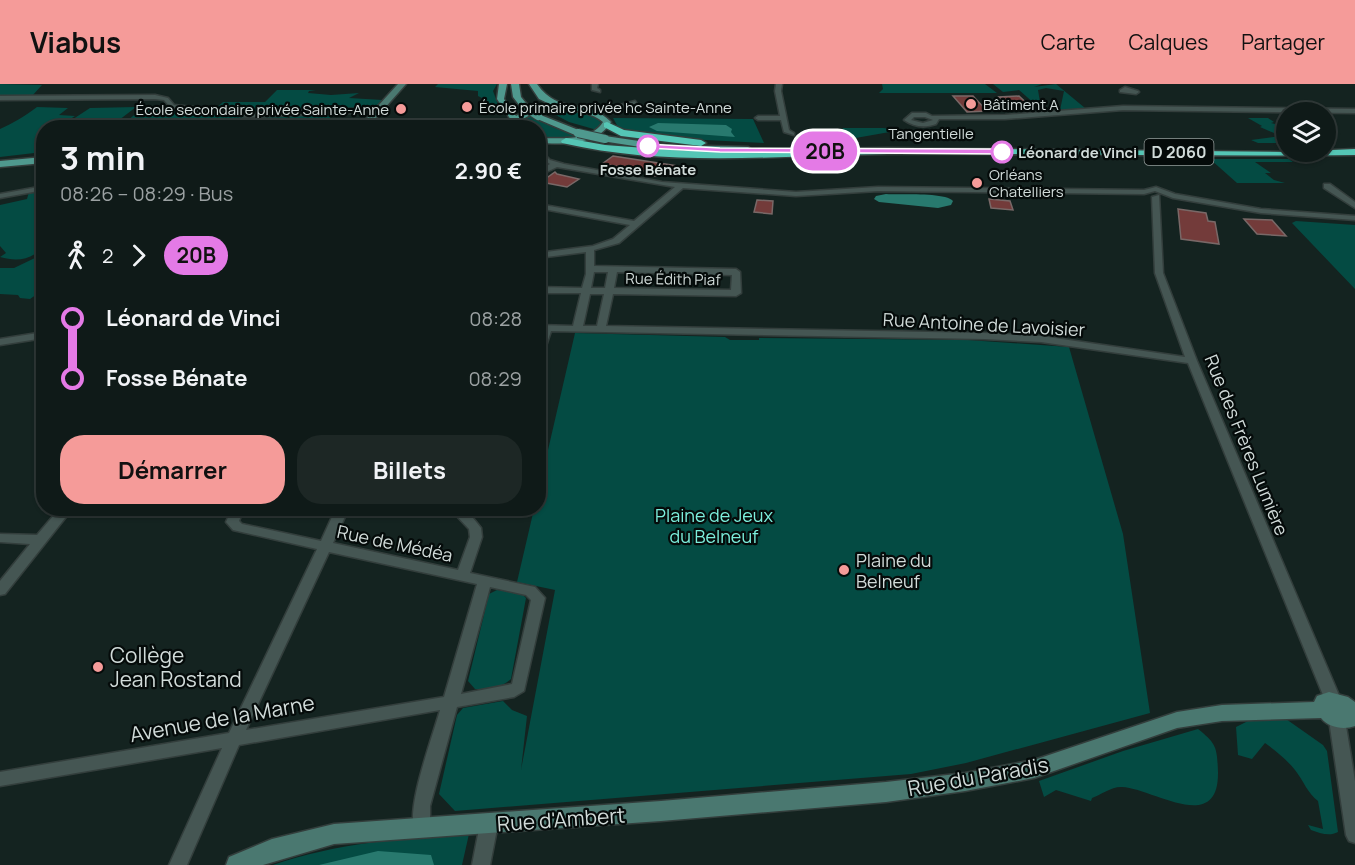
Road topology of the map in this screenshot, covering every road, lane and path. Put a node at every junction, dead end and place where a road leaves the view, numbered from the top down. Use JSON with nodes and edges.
{"nodes":[{"id":1,"x":402,"y":84,"type":"edge"},
{"id":2,"x":503,"y":84,"type":"edge"},
{"id":3,"x":515,"y":84,"type":"edge"},
{"id":4,"x":524,"y":84,"type":"edge"},
{"id":5,"x":532,"y":84,"type":"edge"},
{"id":6,"x":595,"y":84,"type":"edge"},
{"id":7,"x":779,"y":84,"type":"edge"},
{"id":8,"x":598,"y":91,"type":"dead end"},
{"id":9,"x":1134,"y":93,"type":"dead end"},
{"id":10,"x":0,"y":98,"type":"edge"},
{"id":11,"x":530,"y":107,"type":"junction"},
{"id":12,"x":563,"y":108,"type":"junction"},
{"id":13,"x":1156,"y":108,"type":"junction"},
{"id":14,"x":378,"y":110,"type":"junction"},
{"id":15,"x":587,"y":111,"type":"junction"},
{"id":16,"x":1355,"y":111,"type":"edge"},
{"id":17,"x":758,"y":118,"type":"dead end"},
{"id":18,"x":783,"y":118,"type":"junction"},
{"id":19,"x":935,"y":119,"type":"dead end"},
{"id":20,"x":369,"y":120,"type":"edge"},
{"id":21,"x":509,"y":120,"type":"edge"},
{"id":22,"x":520,"y":120,"type":"edge"},
{"id":23,"x":606,"y":122,"type":"junction"},
{"id":24,"x":792,"y":134,"type":"dead end"},
{"id":25,"x":608,"y":138,"type":"junction"},
{"id":26,"x":566,"y":141,"type":"junction"},
{"id":27,"x":546,"y":142,"type":"edge"},
{"id":28,"x":752,"y":147,"type":"junction"},
{"id":29,"x":1276,"y":149,"type":"edge"},
{"id":30,"x":1336,"y":149,"type":"edge"},
{"id":31,"x":1355,"y":150,"type":"edge"},
{"id":32,"x":884,"y":151,"type":"junction"},
{"id":33,"x":36,"y":156,"type":"edge"},
{"id":34,"x":546,"y":158,"type":"edge"},
{"id":35,"x":0,"y":159,"type":"edge"},
{"id":36,"x":36,"y":161,"type":"edge"},
{"id":37,"x":0,"y":164,"type":"edge"},
{"id":38,"x":556,"y":164,"type":"junction"},
{"id":39,"x":546,"y":170,"type":"edge"},
{"id":40,"x":681,"y":186,"type":"junction"},
{"id":41,"x":1327,"y":186,"type":"dead end"},
{"id":42,"x":36,"y":189,"type":"edge"},
{"id":43,"x":1144,"y":192,"type":"junction"},
{"id":44,"x":1168,"y":195,"type":"junction"},
{"id":45,"x":0,"y":196,"type":"edge"},
{"id":46,"x":1156,"y":197,"type":"junction"},
{"id":47,"x":1355,"y":206,"type":"edge"},
{"id":48,"x":546,"y":207,"type":"edge"},
{"id":49,"x":1355,"y":218,"type":"edge"},
{"id":50,"x":635,"y":224,"type":"junction"},
{"id":51,"x":590,"y":248,"type":"junction"},
{"id":52,"x":546,"y":255,"type":"edge"},
{"id":53,"x":590,"y":269,"type":"junction"},
{"id":54,"x":613,"y":270,"type":"junction"},
{"id":55,"x":546,"y":290,"type":"edge"},
{"id":56,"x":586,"y":291,"type":"junction"},
{"id":57,"x":609,"y":291,"type":"junction"},
{"id":58,"x":546,"y":328,"type":"edge"},
{"id":59,"x":577,"y":329,"type":"junction"},
{"id":60,"x":601,"y":329,"type":"junction"},
{"id":61,"x":36,"y":336,"type":"edge"},
{"id":62,"x":0,"y":342,"type":"edge"},
{"id":63,"x":1192,"y":361,"type":"junction"},
{"id":64,"x":61,"y":516,"type":"edge"},
{"id":65,"x":234,"y":516,"type":"edge"},
{"id":66,"x":339,"y":516,"type":"edge"},
{"id":67,"x":463,"y":516,"type":"edge"},
{"id":68,"x":0,"y":538,"type":"edge"},
{"id":69,"x":42,"y":540,"type":"junction"},
{"id":70,"x":326,"y":546,"type":"junction"},
{"id":71,"x":463,"y":576,"type":"junction"},
{"id":72,"x":485,"y":580,"type":"junction"},
{"id":73,"x":0,"y":590,"type":"edge"},
{"id":74,"x":452,"y":701,"type":"junction"},
{"id":75,"x":1340,"y":711,"type":"edge"},
{"id":76,"x":234,"y":740,"type":"junction"},
{"id":77,"x":0,"y":779,"type":"edge"},
{"id":78,"x":661,"y":811,"type":"joint"},
{"id":79,"x":489,"y":824,"type":"junction"},
{"id":80,"x":421,"y":826,"type":"junction"},
{"id":81,"x":1355,"y":836,"type":"edge"},
{"id":82,"x":178,"y":865,"type":"edge"},
{"id":83,"x":237,"y":865,"type":"edge"},
{"id":84,"x":481,"y":865,"type":"edge"}],
"edges":[{"from":1,"to":14,"type":"street"},
{"from":2,"to":21,"type":"main road"},
{"from":3,"to":11,"type":"main road"},
{"from":4,"to":11,"type":"main road"},
{"from":5,"to":12,"type":"main road"},
{"from":6,"to":8,"type":"street"},
{"from":7,"to":18,"type":"street"},
{"from":9,"to":13,"type":"street"},
{"from":10,"to":14,"type":"street"},
{"from":11,"to":25,"type":"main road","name":"Tangentielle","number":"D 2060","bridge":true},
{"from":12,"to":15,"type":"main road"},
{"from":12,"to":22,"type":"main road"},
{"from":13,"to":16,"type":"street"},
{"from":13,"to":19,"type":"street"},
{"from":14,"to":20,"type":"street"},
{"from":15,"to":23,"type":"main road"},
{"from":15,"to":23,"type":"street"},
{"from":17,"to":18,"type":"street"},
{"from":18,"to":24,"type":"street"},
{"from":23,"to":26,"type":"main road"},
{"from":23,"to":28,"type":"highway"},
{"from":25,"to":28,"type":"main road","name":"Tangentielle","number":"D 2060"},
{"from":25,"to":32,"type":"main road","name":"Tangentielle","number":"D 2060"},
{"from":26,"to":27,"type":"main road"},
{"from":26,"to":32,"type":"highway"},
{"from":28,"to":29,"type":"highway","name":"Tangentielle","number":"D 2060"},
{"from":30,"to":31,"type":"highway","name":"Tangentielle","number":"D 2060"},
{"from":31,"to":32,"type":"highway","name":"Tangentielle","number":"D 2060"},
{"from":33,"to":35,"type":"main road"},
{"from":34,"to":38,"type":"street"},
{"from":36,"to":37,"type":"main road"},
{"from":38,"to":39,"type":"street"},
{"from":38,"to":40,"type":"street"},
{"from":40,"to":43,"type":"street"},
{"from":40,"to":50,"type":"street"},
{"from":41,"to":47,"type":"street"},
{"from":42,"to":45,"type":"street"},
{"from":43,"to":44,"type":"street"},
{"from":43,"to":46,"type":"street"},
{"from":44,"to":46,"type":"street"},
{"from":44,"to":49,"type":"street"},
{"from":46,"to":63,"type":"street","name":"Rue des Frères Lumière"},
{"from":48,"to":50,"type":"street"},
{"from":50,"to":51,"type":"street"},
{"from":51,"to":52,"type":"street"},
{"from":51,"to":53,"type":"street"},
{"from":53,"to":54,"type":"street","name":"Rue Édith Piaf"},
{"from":53,"to":56,"type":"street"},
{"from":54,"to":57,"type":"street"},
{"from":54,"to":57,"type":"street","name":"Rue Édith Piaf"},
{"from":55,"to":56,"type":"street","name":"Rue Édith Piaf"},
{"from":56,"to":57,"type":"street","name":"Rue Édith Piaf"},
{"from":56,"to":59,"type":"street"},
{"from":57,"to":60,"type":"street"},
{"from":58,"to":59,"type":"street","name":"Rue Antoine de Lavoisier"},
{"from":59,"to":60,"type":"street","name":"Rue Antoine de Lavoisier"},
{"from":60,"to":63,"type":"street","name":"Rue Antoine de Lavoisier"},
{"from":61,"to":62,"type":"street"},
{"from":63,"to":75,"type":"street","name":"Rue des Frères Lumière"},
{"from":64,"to":69,"type":"street"},
{"from":65,"to":70,"type":"street","name":"Rue de Médéa"},
{"from":66,"to":70,"type":"street"},
{"from":67,"to":71,"type":"street"},
{"from":68,"to":69,"type":"street"},
{"from":69,"to":73,"type":"street"},
{"from":70,"to":71,"type":"street","name":"Rue de Médéa"},
{"from":70,"to":76,"type":"street"},
{"from":71,"to":72,"type":"street","name":"Rue de Médéa"},
{"from":72,"to":74,"type":"street"},
{"from":72,"to":74,"type":"street","name":"Avenue de la Marne"},
{"from":74,"to":76,"type":"street","name":"Avenue de la Marne"},
{"from":74,"to":80,"type":"street"},
{"from":75,"to":78,"type":"street","name":"Rue du Paradis"},
{"from":75,"to":81,"type":"street","name":"Rue des Frères Lumière"},
{"from":76,"to":77,"type":"street","name":"Avenue de la Marne"},
{"from":76,"to":82,"type":"street"},
{"from":78,"to":79,"type":"street","name":"Rue d'Ambert"},
{"from":79,"to":80,"type":"street","name":"Rue d'Ambert"},
{"from":79,"to":84,"type":"street"},
{"from":80,"to":83,"type":"street"}]}
